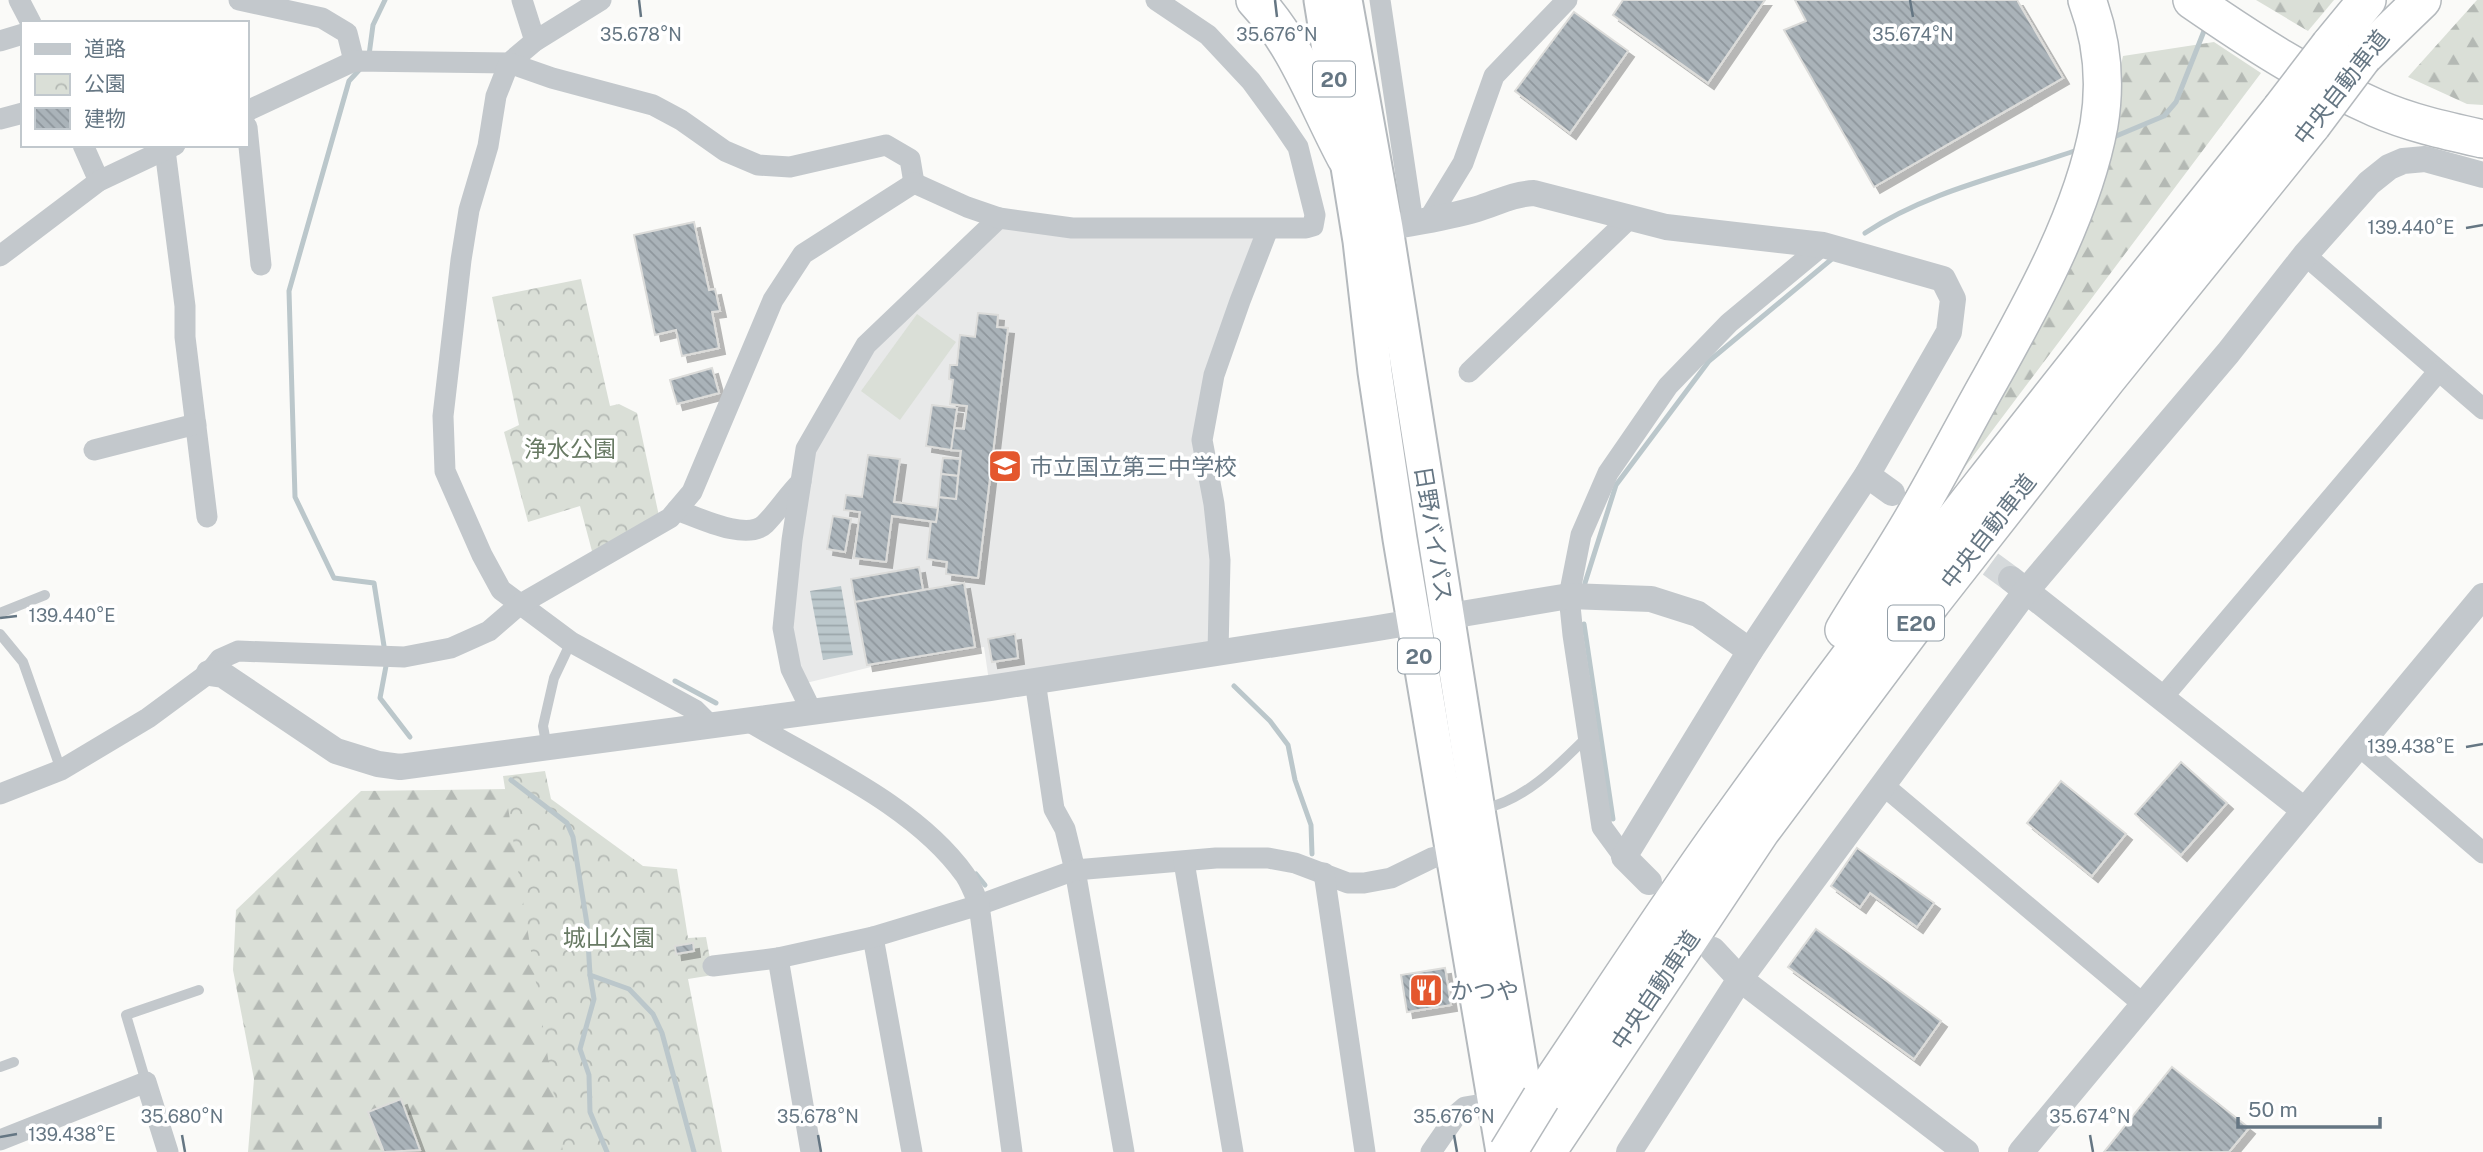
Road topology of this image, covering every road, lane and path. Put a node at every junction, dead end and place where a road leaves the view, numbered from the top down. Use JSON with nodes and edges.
{"nodes":[{"id":1,"x":19,"y":0,"type":"edge"},
{"id":2,"x":239,"y":0,"type":"edge"},
{"id":3,"x":522,"y":0,"type":"edge"},
{"id":4,"x":601,"y":0,"type":"edge"},
{"id":5,"x":1156,"y":0,"type":"edge"},
{"id":6,"x":1255,"y":0,"type":"edge"},
{"id":7,"x":1321,"y":0,"type":"edge"},
{"id":8,"x":1345,"y":0,"type":"edge"},
{"id":9,"x":1380,"y":0,"type":"edge"},
{"id":10,"x":1567,"y":0,"type":"edge"},
{"id":11,"x":2087,"y":0,"type":"edge"},
{"id":12,"x":2192,"y":0,"type":"edge"},
{"id":13,"x":2222,"y":0,"type":"edge"},
{"id":14,"x":2367,"y":0,"type":"edge"},
{"id":15,"x":2410,"y":0,"type":"edge"},
{"id":16,"x":2422,"y":0,"type":"edge"},
{"id":17,"x":30,"y":21,"type":"edge"},
{"id":18,"x":21,"y":35,"type":"edge"},
{"id":19,"x":0,"y":41,"type":"edge"},
{"id":20,"x":534,"y":41,"type":"junction"},
{"id":21,"x":2346,"y":51,"type":"junction"},
{"id":22,"x":354,"y":61,"type":"junction"},
{"id":23,"x":509,"y":63,"type":"junction"},
{"id":24,"x":248,"y":111,"type":"edge"},
{"id":25,"x":21,"y":113,"type":"edge"},
{"id":26,"x":2296,"y":117,"type":"junction"},
{"id":27,"x":0,"y":118,"type":"edge"},
{"id":28,"x":2483,"y":122,"type":"edge"},
{"id":29,"x":248,"y":137,"type":"edge"},
{"id":30,"x":2483,"y":139,"type":"edge"},
{"id":31,"x":84,"y":147,"type":"edge"},
{"id":32,"x":170,"y":148,"type":"edge"},
{"id":33,"x":1346,"y":158,"type":"junction"},
{"id":34,"x":2483,"y":175,"type":"edge"},
{"id":35,"x":99,"y":181,"type":"junction"},
{"id":36,"x":914,"y":183,"type":"junction"},
{"id":37,"x":999,"y":218,"type":"junction"},
{"id":38,"x":1630,"y":218,"type":"junction"},
{"id":39,"x":1409,"y":224,"type":"junction"},
{"id":40,"x":1268,"y":229,"type":"junction"},
{"id":41,"x":1823,"y":245,"type":"junction"},
{"id":42,"x":2305,"y":255,"type":"junction"},
{"id":43,"x":0,"y":256,"type":"edge"},
{"id":44,"x":261,"y":265,"type":"dead end"},
{"id":45,"x":1469,"y":372,"type":"dead end"},
{"id":46,"x":2438,"y":372,"type":"junction"},
{"id":47,"x":2483,"y":409,"type":"edge"},
{"id":48,"x":195,"y":424,"type":"junction"},
{"id":49,"x":94,"y":450,"type":"dead end"},
{"id":50,"x":1867,"y":475,"type":"junction"},
{"id":51,"x":801,"y":482,"type":"junction"},
{"id":52,"x":1892,"y":493,"type":"dead end"},
{"id":53,"x":677,"y":510,"type":"junction"},
{"id":54,"x":207,"y":517,"type":"dead end"},
{"id":55,"x":2019,"y":585,"type":"junction"},
{"id":56,"x":45,"y":595,"type":"dead end"},
{"id":57,"x":1569,"y":596,"type":"junction"},
{"id":58,"x":2483,"y":596,"type":"edge"},
{"id":59,"x":519,"y":605,"type":"junction"},
{"id":60,"x":0,"y":613,"type":"edge"},
{"id":61,"x":1448,"y":617,"type":"junction"},
{"id":62,"x":1414,"y":622,"type":"junction"},
{"id":63,"x":0,"y":634,"type":"edge"},
{"id":64,"x":572,"y":642,"type":"junction"},
{"id":65,"x":1750,"y":651,"type":"junction"},
{"id":66,"x":1218,"y":653,"type":"junction"},
{"id":67,"x":209,"y":673,"type":"junction"},
{"id":68,"x":1035,"y":681,"type":"junction"},
{"id":69,"x":2162,"y":698,"type":"junction"},
{"id":70,"x":813,"y":712,"type":"junction"},
{"id":71,"x":748,"y":721,"type":"junction"},
{"id":72,"x":711,"y":726,"type":"junction"},
{"id":73,"x":1588,"y":736,"type":"junction"},
{"id":74,"x":2358,"y":745,"type":"junction"},
{"id":75,"x":547,"y":748,"type":"junction"},
{"id":76,"x":61,"y":770,"type":"junction"},
{"id":77,"x":1883,"y":785,"type":"junction"},
{"id":78,"x":0,"y":794,"type":"edge"},
{"id":79,"x":1478,"y":810,"type":"junction"},
{"id":80,"x":2304,"y":810,"type":"junction"},
{"id":81,"x":1732,"y":817,"type":"junction"},
{"id":82,"x":1452,"y":853,"type":"junction"},
{"id":83,"x":2483,"y":853,"type":"edge"},
{"id":84,"x":1625,"y":856,"type":"junction"},
{"id":85,"x":1184,"y":862,"type":"junction"},
{"id":86,"x":1075,"y":870,"type":"junction"},
{"id":87,"x":1324,"y":873,"type":"junction"},
{"id":88,"x":1649,"y":883,"type":"dead end"},
{"id":89,"x":979,"y":905,"type":"junction"},
{"id":90,"x":873,"y":937,"type":"junction"},
{"id":91,"x":1713,"y":950,"type":"dead end"},
{"id":92,"x":778,"y":958,"type":"junction"},
{"id":93,"x":713,"y":966,"type":"dead end"},
{"id":94,"x":1740,"y":979,"type":"junction"},
{"id":95,"x":199,"y":990,"type":"dead end"},
{"id":96,"x":2143,"y":1004,"type":"junction"},
{"id":97,"x":13,"y":1062,"type":"dead end"},
{"id":98,"x":0,"y":1067,"type":"edge"},
{"id":99,"x":146,"y":1082,"type":"junction"},
{"id":100,"x":1495,"y":1102,"type":"junction"},
{"id":101,"x":0,"y":1140,"type":"edge"},
{"id":102,"x":1544,"y":1150,"type":"edge"},
{"id":103,"x":168,"y":1152,"type":"edge"},
{"id":104,"x":811,"y":1152,"type":"edge"},
{"id":105,"x":912,"y":1152,"type":"edge"},
{"id":106,"x":1012,"y":1152,"type":"edge"},
{"id":107,"x":1124,"y":1152,"type":"edge"},
{"id":108,"x":1233,"y":1152,"type":"edge"},
{"id":109,"x":1365,"y":1152,"type":"edge"},
{"id":110,"x":1431,"y":1152,"type":"edge"},
{"id":111,"x":1505,"y":1152,"type":"edge"},
{"id":112,"x":1629,"y":1152,"type":"edge"},
{"id":113,"x":1966,"y":1152,"type":"edge"},
{"id":114,"x":2021,"y":1152,"type":"edge"}],
"edges":[{"from":1,"to":17,"type":"street"},
{"from":2,"to":22,"type":"street"},
{"from":3,"to":20,"type":"street"},
{"from":4,"to":20,"type":"street"},
{"from":5,"to":40,"type":"street"},
{"from":6,"to":33,"type":"highway"},
{"from":7,"to":33,"type":"highway","name":"日野バイパス","number":"20"},
{"from":8,"to":39,"type":"highway","name":"日野バイパス","number":"20"},
{"from":9,"to":39,"type":"street"},
{"from":10,"to":39,"type":"street"},
{"from":11,"to":81,"type":"highway"},
{"from":12,"to":30,"type":"highway"},
{"from":13,"to":28,"type":"highway"},
{"from":14,"to":21,"type":"highway","name":"中央自動車道","number":"E20"},
{"from":15,"to":21,"type":"highway","name":"中央自動車道","number":"E20"},
{"from":16,"to":21,"type":"highway"},
{"from":18,"to":19,"type":"street"},
{"from":20,"to":23,"type":"street"},
{"from":21,"to":26,"type":"highway","name":"中央自動車道","number":"E20","bridge":true},
{"from":22,"to":23,"type":"street"},
{"from":22,"to":24,"type":"street"},
{"from":23,"to":36,"type":"street"},
{"from":23,"to":59,"type":"street"},
{"from":25,"to":27,"type":"street"},
{"from":26,"to":81,"type":"highway","name":"中央自動車道","number":"E20"},
{"from":26,"to":102,"type":"highway","name":"中央自動車道","number":"E20"},
{"from":29,"to":44,"type":"street"},
{"from":31,"to":35,"type":"street"},
{"from":32,"to":35,"type":"street"},
{"from":32,"to":48,"type":"street"},
{"from":33,"to":62,"type":"highway","name":"日野バイパス","number":"20"},
{"from":34,"to":42,"type":"street"},
{"from":35,"to":43,"type":"street"},
{"from":36,"to":37,"type":"street"},
{"from":36,"to":53,"type":"street"},
{"from":37,"to":40,"type":"street"},
{"from":37,"to":51,"type":"street"},
{"from":38,"to":39,"type":"street"},
{"from":38,"to":41,"type":"street"},
{"from":38,"to":45,"type":"street"},
{"from":39,"to":61,"type":"highway","name":"日野バイパス","number":"20"},
{"from":40,"to":66,"type":"street"},
{"from":41,"to":50,"type":"street"},
{"from":41,"to":57,"type":"street"},
{"from":42,"to":46,"type":"street"},
{"from":42,"to":55,"type":"street"},
{"from":46,"to":47,"type":"street"},
{"from":46,"to":69,"type":"street"},
{"from":48,"to":49,"type":"street"},
{"from":48,"to":54,"type":"street"},
{"from":50,"to":52,"type":"street"},
{"from":50,"to":65,"type":"street"},
{"from":51,"to":53,"type":"street"},
{"from":51,"to":70,"type":"street"},
{"from":53,"to":59,"type":"street"},
{"from":55,"to":69,"type":"street"},
{"from":55,"to":77,"type":"street"},
{"from":56,"to":60,"type":"lane"},
{"from":57,"to":61,"type":"street"},
{"from":57,"to":65,"type":"street"},
{"from":57,"to":73,"type":"street"},
{"from":58,"to":74,"type":"street"},
{"from":59,"to":64,"type":"street"},
{"from":59,"to":67,"type":"street"},
{"from":61,"to":62,"type":"street"},
{"from":61,"to":79,"type":"highway","name":"日野バイパス","number":"20"},
{"from":62,"to":66,"type":"street"},
{"from":62,"to":82,"type":"highway","name":"日野バイパス","number":"20"},
{"from":63,"to":76,"type":"lane"},
{"from":64,"to":72,"type":"street"},
{"from":64,"to":75,"type":"lane"},
{"from":65,"to":84,"type":"street"},
{"from":66,"to":68,"type":"street"},
{"from":67,"to":75,"type":"street"},
{"from":67,"to":76,"type":"street"},
{"from":68,"to":70,"type":"street"},
{"from":68,"to":86,"type":"street"},
{"from":69,"to":80,"type":"street"},
{"from":70,"to":71,"type":"street"},
{"from":71,"to":72,"type":"street"},
{"from":71,"to":89,"type":"street"},
{"from":72,"to":75,"type":"street"},
{"from":73,"to":79,"type":"lane"},
{"from":73,"to":84,"type":"street"},
{"from":74,"to":80,"type":"street"},
{"from":74,"to":83,"type":"street"},
{"from":76,"to":78,"type":"street"},
{"from":77,"to":94,"type":"street"},
{"from":77,"to":96,"type":"street"},
{"from":79,"to":102,"type":"highway","name":"日野バイパス","number":"20"},
{"from":80,"to":96,"type":"street"},
{"from":81,"to":111,"type":"highway","name":"中央自動車道","number":"E20","bridge":true},
{"from":82,"to":87,"type":"street"},
{"from":82,"to":100,"type":"highway","name":"日野バイパス","number":"20"},
{"from":84,"to":88,"type":"street"},
{"from":85,"to":86,"type":"street"},
{"from":85,"to":87,"type":"street"},
{"from":85,"to":108,"type":"street"},
{"from":86,"to":89,"type":"street"},
{"from":86,"to":107,"type":"street"},
{"from":87,"to":109,"type":"street"},
{"from":89,"to":90,"type":"street"},
{"from":89,"to":106,"type":"street"},
{"from":90,"to":92,"type":"street"},
{"from":90,"to":105,"type":"street"},
{"from":91,"to":94,"type":"street"},
{"from":92,"to":93,"type":"street"},
{"from":92,"to":104,"type":"street"},
{"from":94,"to":112,"type":"street"},
{"from":94,"to":113,"type":"street"},
{"from":95,"to":99,"type":"lane"},
{"from":96,"to":114,"type":"street"},
{"from":97,"to":98,"type":"lane"},
{"from":99,"to":101,"type":"street"},
{"from":99,"to":103,"type":"street"},
{"from":100,"to":110,"type":"street"},
{"from":100,"to":111,"type":"highway","name":"日野バイパス","number":"20"}]}
